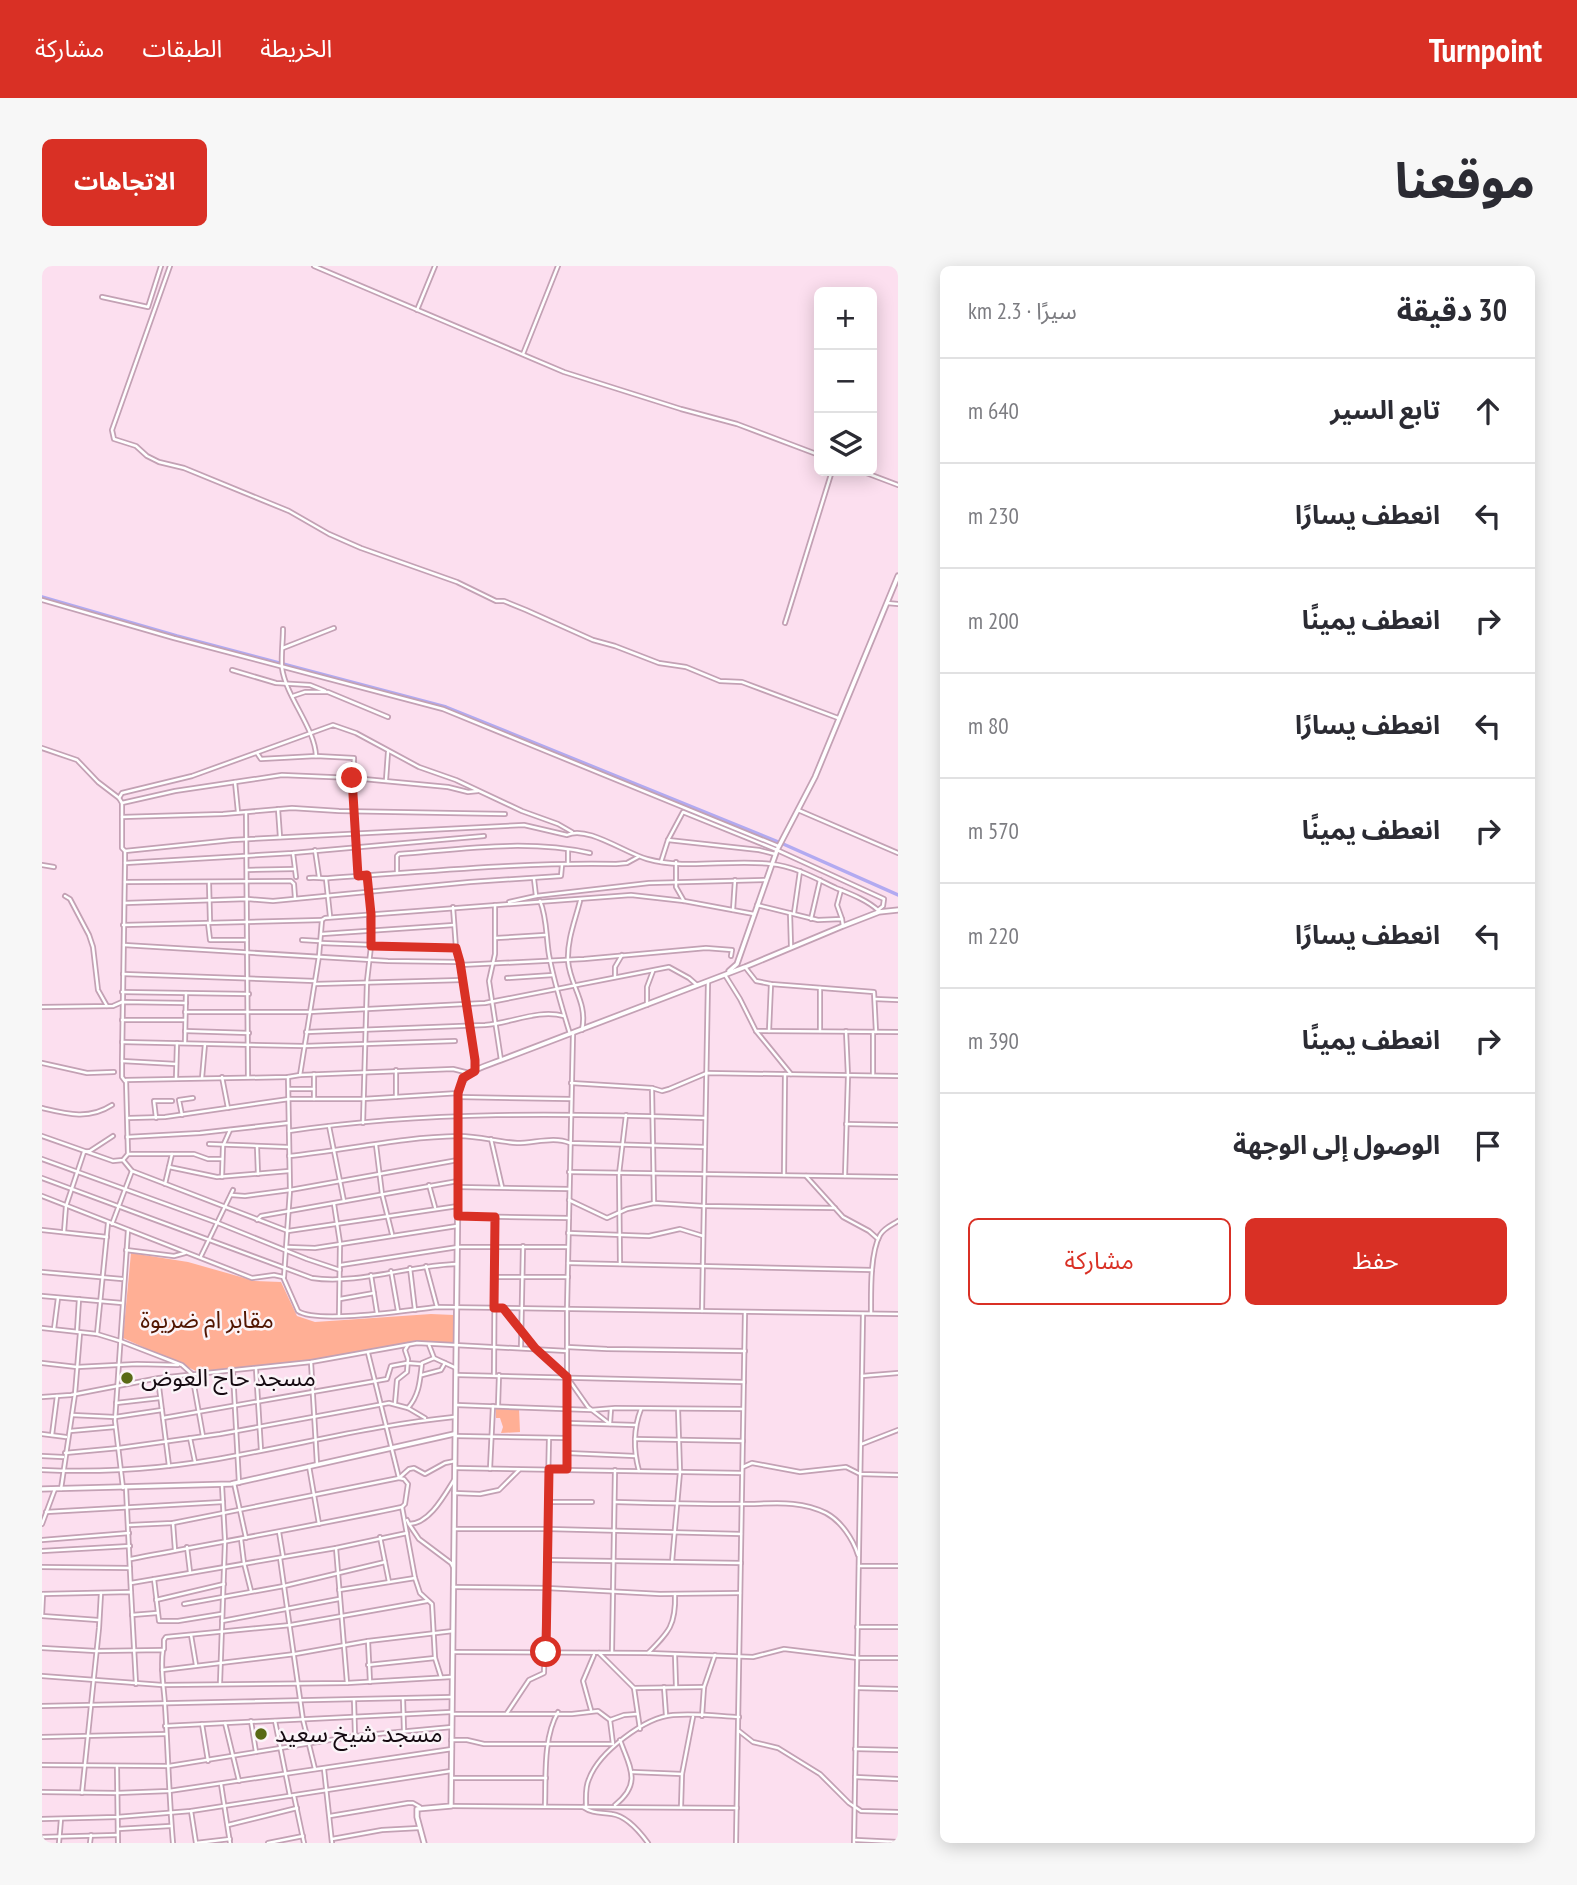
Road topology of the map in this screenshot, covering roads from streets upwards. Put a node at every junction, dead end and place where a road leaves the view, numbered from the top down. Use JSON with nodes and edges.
{"nodes":[{"id":1,"x":161,"y":266,"type":"edge"},
{"id":2,"x":170,"y":266,"type":"edge"},
{"id":3,"x":314,"y":266,"type":"edge"},
{"id":4,"x":436,"y":266,"type":"edge"},
{"id":5,"x":558,"y":266,"type":"edge"},
{"id":6,"x":102,"y":297,"type":"dead end"},
{"id":7,"x":418,"y":310,"type":"junction"},
{"id":8,"x":523,"y":356,"type":"junction"},
{"id":9,"x":814,"y":453,"type":"edge"},
{"id":10,"x":830,"y":476,"type":"edge"},
{"id":11,"x":874,"y":476,"type":"edge"},
{"id":12,"x":898,"y":485,"type":"edge"},
{"id":13,"x":898,"y":576,"type":"edge"},
{"id":14,"x":42,"y":600,"type":"edge"},
{"id":15,"x":887,"y":603,"type":"junction"},
{"id":16,"x":898,"y":604,"type":"edge"},
{"id":17,"x":785,"y":623,"type":"dead end"},
{"id":18,"x":334,"y":628,"type":"dead end"},
{"id":19,"x":283,"y":629,"type":"dead end"},
{"id":20,"x":284,"y":648,"type":"junction"},
{"id":21,"x":282,"y":667,"type":"junction"},
{"id":22,"x":232,"y":670,"type":"dead end"},
{"id":23,"x":288,"y":684,"type":"junction"},
{"id":24,"x":328,"y":692,"type":"junction"},
{"id":25,"x":293,"y":696,"type":"junction"},
{"id":26,"x":388,"y":717,"type":"dead end"},
{"id":27,"x":839,"y":719,"type":"junction"},
{"id":28,"x":311,"y":734,"type":"junction"},
{"id":29,"x":42,"y":748,"type":"edge"},
{"id":30,"x":388,"y":752,"type":"junction"},
{"id":31,"x":257,"y":753,"type":"junction"},
{"id":32,"x":316,"y":756,"type":"junction"},
{"id":33,"x":352,"y":778,"type":"junction"},
{"id":34,"x":386,"y":781,"type":"junction"},
{"id":35,"x":235,"y":782,"type":"junction"},
{"id":36,"x":478,"y":791,"type":"junction"},
{"id":37,"x":120,"y":798,"type":"junction"},
{"id":38,"x":122,"y":803,"type":"junction"},
{"id":39,"x":278,"y":808,"type":"junction"},
{"id":40,"x":798,"y":810,"type":"junction"},
{"id":41,"x":354,"y":811,"type":"junction"},
{"id":42,"x":238,"y":812,"type":"junction"},
{"id":43,"x":246,"y":812,"type":"junction"},
{"id":44,"x":505,"y":814,"type":"dead end"},
{"id":45,"x":122,"y":817,"type":"junction"},
{"id":46,"x":572,"y":832,"type":"junction"},
{"id":47,"x":356,"y":834,"type":"junction"},
{"id":48,"x":484,"y":836,"type":"dead end"},
{"id":49,"x":280,"y":838,"type":"junction"},
{"id":50,"x":247,"y":840,"type":"junction"},
{"id":51,"x":668,"y":840,"type":"junction"},
{"id":52,"x":358,"y":847,"type":"junction"},
{"id":53,"x":568,"y":849,"type":"junction"},
{"id":54,"x":315,"y":850,"type":"junction"},
{"id":55,"x":777,"y":850,"type":"junction"},
{"id":56,"x":125,"y":851,"type":"junction"},
{"id":57,"x":293,"y":853,"type":"junction"},
{"id":58,"x":590,"y":853,"type":"dead end"},
{"id":59,"x":898,"y":853,"type":"edge"},
{"id":60,"x":247,"y":855,"type":"junction"},
{"id":61,"x":638,"y":857,"type":"junction"},
{"id":62,"x":661,"y":862,"type":"junction"},
{"id":63,"x":676,"y":862,"type":"junction"},
{"id":64,"x":42,"y":863,"type":"edge"},
{"id":65,"x":125,"y":863,"type":"junction"},
{"id":66,"x":568,"y":864,"type":"junction"},
{"id":67,"x":772,"y":864,"type":"junction"},
{"id":68,"x":562,"y":865,"type":"junction"},
{"id":69,"x":54,"y":867,"type":"dead end"},
{"id":70,"x":294,"y":869,"type":"junction"},
{"id":71,"x":247,"y":870,"type":"junction"},
{"id":72,"x":800,"y":871,"type":"junction"},
{"id":73,"x":397,"y":873,"type":"junction"},
{"id":74,"x":367,"y":875,"type":"junction"},
{"id":75,"x":358,"y":876,"type":"junction"},
{"id":76,"x":296,"y":877,"type":"dead end"},
{"id":77,"x":319,"y":877,"type":"junction"},
{"id":78,"x":309,"y":878,"type":"dead end"},
{"id":79,"x":534,"y":878,"type":"junction"},
{"id":80,"x":326,"y":879,"type":"junction"},
{"id":81,"x":735,"y":880,"type":"junction"},
{"id":82,"x":766,"y":880,"type":"junction"},
{"id":83,"x":820,"y":880,"type":"junction"},
{"id":84,"x":125,"y":882,"type":"junction"},
{"id":85,"x":209,"y":883,"type":"junction"},
{"id":86,"x":248,"y":883,"type":"junction"},
{"id":87,"x":676,"y":884,"type":"junction"},
{"id":88,"x":841,"y":890,"type":"junction"},
{"id":89,"x":370,"y":893,"type":"junction"},
{"id":90,"x":65,"y":896,"type":"dead end"},
{"id":91,"x":536,"y":896,"type":"junction"},
{"id":92,"x":327,"y":897,"type":"junction"},
{"id":93,"x":248,"y":899,"type":"junction"},
{"id":94,"x":295,"y":899,"type":"junction"},
{"id":95,"x":580,"y":900,"type":"junction"},
{"id":96,"x":209,"y":901,"type":"junction"},
{"id":97,"x":540,"y":901,"type":"junction"},
{"id":98,"x":684,"y":901,"type":"junction"},
{"id":99,"x":125,"y":902,"type":"junction"},
{"id":100,"x":502,"y":904,"type":"junction"},
{"id":101,"x":495,"y":905,"type":"junction"},
{"id":102,"x":757,"y":905,"type":"junction"},
{"id":103,"x":453,"y":907,"type":"junction"},
{"id":104,"x":733,"y":910,"type":"junction"},
{"id":105,"x":898,"y":910,"type":"edge"},
{"id":106,"x":879,"y":911,"type":"junction"},
{"id":107,"x":370,"y":914,"type":"junction"},
{"id":108,"x":754,"y":914,"type":"junction"},
{"id":109,"x":792,"y":914,"type":"junction"},
{"id":110,"x":330,"y":916,"type":"junction"},
{"id":111,"x":811,"y":919,"type":"junction"},
{"id":112,"x":842,"y":919,"type":"junction"},
{"id":113,"x":322,"y":920,"type":"junction"},
{"id":114,"x":247,"y":921,"type":"junction"},
{"id":115,"x":209,"y":923,"type":"junction"},
{"id":116,"x":123,"y":925,"type":"junction"},
{"id":117,"x":455,"y":925,"type":"junction"},
{"id":118,"x":844,"y":926,"type":"junction"},
{"id":119,"x":371,"y":931,"type":"junction"},
{"id":120,"x":322,"y":934,"type":"junction"},
{"id":121,"x":546,"y":934,"type":"junction"},
{"id":122,"x":496,"y":938,"type":"junction"},
{"id":123,"x":247,"y":940,"type":"junction"},
{"id":124,"x":302,"y":940,"type":"dead end"},
{"id":125,"x":321,"y":942,"type":"junction"},
{"id":126,"x":123,"y":945,"type":"junction"},
{"id":127,"x":371,"y":946,"type":"junction"},
{"id":128,"x":791,"y":946,"type":"junction"},
{"id":129,"x":456,"y":948,"type":"junction"},
{"id":130,"x":247,"y":951,"type":"junction"},
{"id":131,"x":622,"y":955,"type":"junction"},
{"id":132,"x":319,"y":956,"type":"junction"},
{"id":133,"x":731,"y":956,"type":"dead end"},
{"id":134,"x":370,"y":960,"type":"junction"},
{"id":135,"x":568,"y":960,"type":"junction"},
{"id":136,"x":550,"y":961,"type":"junction"},
{"id":137,"x":493,"y":963,"type":"junction"},
{"id":138,"x":460,"y":964,"type":"junction"},
{"id":139,"x":745,"y":967,"type":"junction"},
{"id":140,"x":653,"y":971,"type":"junction"},
{"id":141,"x":123,"y":974,"type":"junction"},
{"id":142,"x":724,"y":974,"type":"junction"},
{"id":143,"x":553,"y":975,"type":"junction"},
{"id":144,"x":615,"y":977,"type":"junction"},
{"id":145,"x":248,"y":978,"type":"junction"},
{"id":146,"x":508,"y":978,"type":"dead end"},
{"id":147,"x":463,"y":980,"type":"junction"},
{"id":148,"x":708,"y":980,"type":"junction"},
{"id":149,"x":367,"y":981,"type":"junction"},
{"id":150,"x":315,"y":983,"type":"junction"},
{"id":151,"x":771,"y":984,"type":"junction"},
{"id":152,"x":697,"y":985,"type":"junction"},
{"id":153,"x":576,"y":986,"type":"junction"},
{"id":154,"x":820,"y":988,"type":"junction"},
{"id":155,"x":556,"y":990,"type":"junction"},
{"id":156,"x":122,"y":992,"type":"junction"},
{"id":157,"x":186,"y":993,"type":"junction"},
{"id":158,"x":249,"y":994,"type":"junction"},
{"id":159,"x":875,"y":999,"type":"junction"},
{"id":160,"x":898,"y":1000,"type":"edge"},
{"id":161,"x":494,"y":1001,"type":"junction"},
{"id":162,"x":122,"y":1002,"type":"junction"},
{"id":163,"x":186,"y":1003,"type":"junction"},
{"id":164,"x":467,"y":1004,"type":"junction"},
{"id":165,"x":647,"y":1005,"type":"junction"},
{"id":166,"x":107,"y":1006,"type":"junction"},
{"id":167,"x":113,"y":1006,"type":"junction"},
{"id":168,"x":42,"y":1007,"type":"edge"},
{"id":169,"x":366,"y":1009,"type":"junction"},
{"id":170,"x":122,"y":1011,"type":"junction"},
{"id":171,"x":185,"y":1012,"type":"junction"},
{"id":172,"x":309,"y":1012,"type":"junction"},
{"id":173,"x":249,"y":1013,"type":"junction"},
{"id":174,"x":564,"y":1016,"type":"junction"},
{"id":175,"x":122,"y":1020,"type":"junction"},
{"id":176,"x":185,"y":1020,"type":"junction"},
{"id":177,"x":496,"y":1024,"type":"junction"},
{"id":178,"x":469,"y":1025,"type":"junction"},
{"id":179,"x":582,"y":1030,"type":"junction"},
{"id":180,"x":185,"y":1031,"type":"junction"},
{"id":181,"x":365,"y":1031,"type":"junction"},
{"id":182,"x":756,"y":1031,"type":"junction"},
{"id":183,"x":769,"y":1031,"type":"junction"},
{"id":184,"x":820,"y":1031,"type":"junction"},
{"id":185,"x":846,"y":1031,"type":"junction"},
{"id":186,"x":306,"y":1032,"type":"junction"},
{"id":187,"x":874,"y":1032,"type":"junction"},
{"id":188,"x":898,"y":1032,"type":"edge"},
{"id":189,"x":249,"y":1033,"type":"junction"},
{"id":190,"x":571,"y":1034,"type":"junction"},
{"id":191,"x":455,"y":1041,"type":"dead end"},
{"id":192,"x":121,"y":1042,"type":"junction"},
{"id":193,"x":177,"y":1043,"type":"junction"},
{"id":194,"x":185,"y":1043,"type":"junction"},
{"id":195,"x":205,"y":1044,"type":"junction"},
{"id":196,"x":249,"y":1045,"type":"junction"},
{"id":197,"x":365,"y":1045,"type":"junction"},
{"id":198,"x":304,"y":1046,"type":"junction"},
{"id":199,"x":501,"y":1060,"type":"junction"},
{"id":200,"x":122,"y":1061,"type":"junction"},
{"id":201,"x":42,"y":1063,"type":"edge"},
{"id":202,"x":176,"y":1064,"type":"junction"},
{"id":203,"x":396,"y":1070,"type":"junction"},
{"id":204,"x":363,"y":1071,"type":"junction"},
{"id":205,"x":475,"y":1071,"type":"junction"},
{"id":206,"x":114,"y":1072,"type":"dead end"},
{"id":207,"x":469,"y":1073,"type":"junction"},
{"id":208,"x":707,"y":1073,"type":"junction"},
{"id":209,"x":314,"y":1074,"type":"junction"},
{"id":210,"x":785,"y":1074,"type":"junction"},
{"id":211,"x":791,"y":1074,"type":"junction"},
{"id":212,"x":300,"y":1075,"type":"junction"},
{"id":213,"x":848,"y":1076,"type":"junction"},
{"id":214,"x":873,"y":1076,"type":"junction"},
{"id":215,"x":898,"y":1076,"type":"edge"},
{"id":216,"x":222,"y":1077,"type":"junction"},
{"id":217,"x":248,"y":1077,"type":"junction"},
{"id":218,"x":288,"y":1077,"type":"junction"},
{"id":219,"x":176,"y":1078,"type":"junction"},
{"id":220,"x":202,"y":1078,"type":"junction"},
{"id":221,"x":125,"y":1081,"type":"junction"},
{"id":222,"x":570,"y":1083,"type":"junction"},
{"id":223,"x":652,"y":1087,"type":"junction"},
{"id":224,"x":289,"y":1089,"type":"junction"},
{"id":225,"x":314,"y":1089,"type":"junction"},
{"id":226,"x":459,"y":1095,"type":"junction"},
{"id":227,"x":396,"y":1097,"type":"junction"},
{"id":228,"x":193,"y":1098,"type":"dead end"},
{"id":229,"x":289,"y":1099,"type":"junction"},
{"id":230,"x":314,"y":1099,"type":"junction"},
{"id":231,"x":363,"y":1099,"type":"junction"},
{"id":232,"x":570,"y":1099,"type":"junction"},
{"id":233,"x":172,"y":1101,"type":"dead end"},
{"id":234,"x":112,"y":1105,"type":"dead end"},
{"id":235,"x":42,"y":1108,"type":"edge"},
{"id":236,"x":228,"y":1108,"type":"junction"},
{"id":237,"x":570,"y":1113,"type":"junction"},
{"id":238,"x":183,"y":1115,"type":"junction"},
{"id":239,"x":626,"y":1115,"type":"junction"},
{"id":240,"x":459,"y":1116,"type":"junction"},
{"id":241,"x":653,"y":1116,"type":"junction"},
{"id":242,"x":129,"y":1118,"type":"junction"},
{"id":243,"x":156,"y":1118,"type":"junction"},
{"id":244,"x":705,"y":1118,"type":"junction"},
{"id":245,"x":289,"y":1122,"type":"junction"},
{"id":246,"x":363,"y":1123,"type":"junction"},
{"id":247,"x":846,"y":1124,"type":"junction"},
{"id":248,"x":898,"y":1125,"type":"edge"},
{"id":249,"x":329,"y":1126,"type":"junction"},
{"id":250,"x":230,"y":1130,"type":"junction"},
{"id":251,"x":289,"y":1131,"type":"junction"},
{"id":252,"x":42,"y":1136,"type":"edge"},
{"id":253,"x":113,"y":1136,"type":"dead end"},
{"id":254,"x":459,"y":1136,"type":"junction"},
{"id":255,"x":127,"y":1137,"type":"junction"},
{"id":256,"x":491,"y":1139,"type":"junction"},
{"id":257,"x":570,"y":1143,"type":"junction"},
{"id":258,"x":209,"y":1144,"type":"dead end"},
{"id":259,"x":623,"y":1144,"type":"junction"},
{"id":260,"x":376,"y":1145,"type":"junction"},
{"id":261,"x":223,"y":1146,"type":"junction"},
{"id":262,"x":654,"y":1146,"type":"junction"},
{"id":263,"x":257,"y":1147,"type":"junction"},
{"id":264,"x":288,"y":1147,"type":"junction"},
{"id":265,"x":705,"y":1147,"type":"junction"},
{"id":266,"x":334,"y":1151,"type":"junction"},
{"id":267,"x":84,"y":1152,"type":"junction"},
{"id":268,"x":128,"y":1154,"type":"junction"},
{"id":269,"x":172,"y":1154,"type":"junction"},
{"id":270,"x":289,"y":1156,"type":"junction"},
{"id":271,"x":42,"y":1159,"type":"edge"},
{"id":272,"x":123,"y":1160,"type":"junction"},
{"id":273,"x":222,"y":1160,"type":"junction"},
{"id":274,"x":458,"y":1160,"type":"junction"},
{"id":275,"x":169,"y":1167,"type":"junction"},
{"id":276,"x":132,"y":1171,"type":"junction"},
{"id":277,"x":289,"y":1171,"type":"junction"},
{"id":278,"x":78,"y":1172,"type":"junction"},
{"id":279,"x":569,"y":1172,"type":"junction"},
{"id":280,"x":379,"y":1173,"type":"junction"},
{"id":281,"x":654,"y":1173,"type":"junction"},
{"id":282,"x":258,"y":1174,"type":"junction"},
{"id":283,"x":619,"y":1174,"type":"junction"},
{"id":284,"x":704,"y":1174,"type":"junction"},
{"id":285,"x":784,"y":1175,"type":"junction"},
{"id":286,"x":806,"y":1175,"type":"junction"},
{"id":287,"x":845,"y":1176,"type":"junction"},
{"id":288,"x":222,"y":1177,"type":"junction"},
{"id":289,"x":898,"y":1177,"type":"edge"},
{"id":290,"x":42,"y":1178,"type":"edge"},
{"id":291,"x":339,"y":1180,"type":"junction"},
{"id":292,"x":458,"y":1181,"type":"junction"},
{"id":293,"x":165,"y":1184,"type":"junction"},
{"id":294,"x":429,"y":1185,"type":"junction"},
{"id":295,"x":458,"y":1187,"type":"junction"},
{"id":296,"x":502,"y":1187,"type":"junction"},
{"id":297,"x":72,"y":1189,"type":"junction"},
{"id":298,"x":125,"y":1189,"type":"junction"},
{"id":299,"x":569,"y":1189,"type":"junction"},
{"id":300,"x":233,"y":1190,"type":"dead end"},
{"id":301,"x":290,"y":1190,"type":"junction"},
{"id":302,"x":382,"y":1194,"type":"junction"},
{"id":303,"x":231,"y":1195,"type":"junction"},
{"id":304,"x":42,"y":1196,"type":"edge"},
{"id":305,"x":569,"y":1200,"type":"junction"},
{"id":306,"x":344,"y":1201,"type":"junction"},
{"id":307,"x":334,"y":1203,"type":"junction"},
{"id":308,"x":654,"y":1203,"type":"junction"},
{"id":309,"x":66,"y":1206,"type":"junction"},
{"id":310,"x":119,"y":1206,"type":"junction"},
{"id":311,"x":458,"y":1206,"type":"junction"},
{"id":312,"x":704,"y":1206,"type":"junction"},
{"id":313,"x":225,"y":1208,"type":"junction"},
{"id":314,"x":435,"y":1208,"type":"junction"},
{"id":315,"x":835,"y":1208,"type":"junction"},
{"id":316,"x":288,"y":1212,"type":"junction"},
{"id":317,"x":619,"y":1213,"type":"junction"},
{"id":318,"x":387,"y":1216,"type":"junction"},
{"id":319,"x":458,"y":1216,"type":"junction"},
{"id":320,"x":495,"y":1217,"type":"junction"},
{"id":321,"x":569,"y":1218,"type":"junction"},
{"id":322,"x":257,"y":1220,"type":"junction"},
{"id":323,"x":898,"y":1222,"type":"edge"},
{"id":324,"x":218,"y":1223,"type":"junction"},
{"id":325,"x":110,"y":1224,"type":"junction"},
{"id":326,"x":337,"y":1224,"type":"junction"},
{"id":327,"x":458,"y":1226,"type":"junction"},
{"id":328,"x":42,"y":1230,"type":"edge"},
{"id":329,"x":128,"y":1230,"type":"junction"},
{"id":330,"x":288,"y":1231,"type":"junction"},
{"id":331,"x":64,"y":1233,"type":"junction"},
{"id":332,"x":568,"y":1233,"type":"junction"},
{"id":333,"x":621,"y":1235,"type":"junction"},
{"id":334,"x":393,"y":1236,"type":"junction"},
{"id":335,"x":703,"y":1236,"type":"junction"},
{"id":336,"x":107,"y":1237,"type":"junction"},
{"id":337,"x":210,"y":1239,"type":"junction"},
{"id":338,"x":878,"y":1239,"type":"junction"},
{"id":339,"x":340,"y":1243,"type":"junction"},
{"id":340,"x":494,"y":1246,"type":"junction"},
{"id":341,"x":523,"y":1246,"type":"junction"},
{"id":342,"x":458,"y":1247,"type":"junction"},
{"id":343,"x":568,"y":1247,"type":"junction"},
{"id":344,"x":287,"y":1249,"type":"junction"},
{"id":345,"x":126,"y":1250,"type":"junction"},
{"id":346,"x":186,"y":1252,"type":"junction"},
{"id":347,"x":201,"y":1258,"type":"junction"},
{"id":348,"x":568,"y":1263,"type":"junction"},
{"id":349,"x":458,"y":1264,"type":"junction"},
{"id":350,"x":620,"y":1264,"type":"junction"},
{"id":351,"x":426,"y":1266,"type":"junction"},
{"id":352,"x":703,"y":1266,"type":"junction"},
{"id":353,"x":285,"y":1268,"type":"junction"},
{"id":354,"x":340,"y":1268,"type":"junction"},
{"id":355,"x":410,"y":1268,"type":"junction"},
{"id":356,"x":872,"y":1270,"type":"junction"},
{"id":357,"x":42,"y":1272,"type":"edge"},
{"id":358,"x":391,"y":1272,"type":"junction"},
{"id":359,"x":371,"y":1275,"type":"junction"},
{"id":360,"x":494,"y":1276,"type":"junction"},
{"id":361,"x":283,"y":1277,"type":"junction"},
{"id":362,"x":523,"y":1277,"type":"junction"},
{"id":363,"x":568,"y":1277,"type":"junction"},
{"id":364,"x":102,"y":1278,"type":"junction"},
{"id":365,"x":340,"y":1278,"type":"junction"},
{"id":366,"x":124,"y":1279,"type":"junction"},
{"id":367,"x":374,"y":1293,"type":"junction"},
{"id":368,"x":42,"y":1296,"type":"edge"},
{"id":369,"x":58,"y":1298,"type":"junction"},
{"id":370,"x":79,"y":1299,"type":"junction"},
{"id":371,"x":338,"y":1299,"type":"junction"},
{"id":372,"x":100,"y":1301,"type":"junction"},
{"id":373,"x":121,"y":1303,"type":"junction"},
{"id":374,"x":437,"y":1307,"type":"junction"},
{"id":375,"x":456,"y":1308,"type":"junction"},
{"id":376,"x":494,"y":1308,"type":"junction"},
{"id":377,"x":503,"y":1308,"type":"junction"},
{"id":378,"x":523,"y":1308,"type":"junction"},
{"id":379,"x":567,"y":1309,"type":"junction"},
{"id":380,"x":415,"y":1310,"type":"junction"},
{"id":381,"x":398,"y":1311,"type":"junction"},
{"id":382,"x":702,"y":1311,"type":"junction"},
{"id":383,"x":745,"y":1312,"type":"junction"},
{"id":384,"x":377,"y":1313,"type":"junction"},
{"id":385,"x":863,"y":1314,"type":"junction"},
{"id":386,"x":871,"y":1314,"type":"junction"},
{"id":387,"x":898,"y":1314,"type":"edge"},
{"id":388,"x":339,"y":1316,"type":"junction"},
{"id":389,"x":42,"y":1328,"type":"edge"},
{"id":390,"x":520,"y":1329,"type":"junction"},
{"id":391,"x":54,"y":1330,"type":"junction"},
{"id":392,"x":79,"y":1332,"type":"junction"},
{"id":393,"x":96,"y":1334,"type":"junction"},
{"id":394,"x":120,"y":1341,"type":"junction"},
{"id":395,"x":411,"y":1344,"type":"junction"},
{"id":396,"x":429,"y":1345,"type":"junction"},
{"id":397,"x":456,"y":1345,"type":"junction"},
{"id":398,"x":494,"y":1347,"type":"junction"},
{"id":399,"x":521,"y":1347,"type":"junction"},
{"id":400,"x":535,"y":1348,"type":"junction"},
{"id":401,"x":567,"y":1349,"type":"junction"},
{"id":402,"x":745,"y":1351,"type":"junction"},
{"id":403,"x":368,"y":1353,"type":"junction"},
{"id":404,"x":434,"y":1358,"type":"junction"},
{"id":405,"x":311,"y":1362,"type":"junction"},
{"id":406,"x":42,"y":1363,"type":"edge"},
{"id":407,"x":407,"y":1363,"type":"junction"},
{"id":408,"x":445,"y":1363,"type":"junction"},
{"id":409,"x":421,"y":1364,"type":"junction"},
{"id":410,"x":117,"y":1365,"type":"junction"},
{"id":411,"x":182,"y":1365,"type":"junction"},
{"id":412,"x":77,"y":1367,"type":"junction"},
{"id":413,"x":456,"y":1368,"type":"junction"},
{"id":414,"x":256,"y":1369,"type":"junction"},
{"id":415,"x":233,"y":1372,"type":"junction"},
{"id":416,"x":898,"y":1373,"type":"edge"},
{"id":417,"x":192,"y":1374,"type":"junction"},
{"id":418,"x":422,"y":1375,"type":"junction"},
{"id":419,"x":456,"y":1375,"type":"junction"},
{"id":420,"x":497,"y":1375,"type":"junction"},
{"id":421,"x":862,"y":1376,"type":"junction"},
{"id":422,"x":567,"y":1377,"type":"junction"},
{"id":423,"x":158,"y":1379,"type":"junction"},
{"id":424,"x":376,"y":1379,"type":"junction"},
{"id":425,"x":744,"y":1382,"type":"junction"},
{"id":426,"x":117,"y":1386,"type":"junction"},
{"id":427,"x":312,"y":1392,"type":"junction"},
{"id":428,"x":75,"y":1394,"type":"junction"},
{"id":429,"x":57,"y":1396,"type":"junction"},
{"id":430,"x":42,"y":1397,"type":"edge"},
{"id":431,"x":160,"y":1398,"type":"junction"},
{"id":432,"x":258,"y":1401,"type":"junction"},
{"id":433,"x":116,"y":1402,"type":"junction"},
{"id":434,"x":395,"y":1403,"type":"junction"},
{"id":435,"x":382,"y":1404,"type":"junction"},
{"id":436,"x":235,"y":1405,"type":"junction"},
{"id":437,"x":456,"y":1405,"type":"junction"},
{"id":438,"x":496,"y":1406,"type":"junction"},
{"id":439,"x":408,"y":1408,"type":"junction"},
{"id":440,"x":642,"y":1408,"type":"junction"},
{"id":441,"x":678,"y":1408,"type":"junction"},
{"id":442,"x":567,"y":1409,"type":"junction"},
{"id":443,"x":611,"y":1409,"type":"junction"},
{"id":444,"x":743,"y":1409,"type":"junction"},
{"id":445,"x":162,"y":1410,"type":"junction"},
{"id":446,"x":592,"y":1410,"type":"junction"},
{"id":447,"x":199,"y":1411,"type":"junction"},
{"id":448,"x":72,"y":1415,"type":"junction"},
{"id":449,"x":456,"y":1416,"type":"junction"},
{"id":450,"x":115,"y":1417,"type":"junction"},
{"id":451,"x":313,"y":1417,"type":"junction"},
{"id":452,"x":163,"y":1418,"type":"junction"},
{"id":453,"x":427,"y":1420,"type":"junction"},
{"id":454,"x":567,"y":1423,"type":"junction"},
{"id":455,"x":610,"y":1424,"type":"junction"},
{"id":456,"x":635,"y":1424,"type":"junction"},
{"id":457,"x":387,"y":1426,"type":"junction"},
{"id":458,"x":115,"y":1427,"type":"junction"},
{"id":459,"x":259,"y":1427,"type":"junction"},
{"id":460,"x":898,"y":1430,"type":"edge"},
{"id":461,"x":69,"y":1431,"type":"junction"},
{"id":462,"x":236,"y":1431,"type":"junction"},
{"id":463,"x":42,"y":1434,"type":"edge"},
{"id":464,"x":52,"y":1435,"type":"junction"},
{"id":465,"x":455,"y":1435,"type":"junction"},
{"id":466,"x":203,"y":1436,"type":"junction"},
{"id":467,"x":68,"y":1437,"type":"junction"},
{"id":468,"x":491,"y":1437,"type":"junction"},
{"id":469,"x":190,"y":1438,"type":"junction"},
{"id":470,"x":549,"y":1438,"type":"junction"},
{"id":471,"x":567,"y":1438,"type":"junction"},
{"id":472,"x":635,"y":1439,"type":"junction"},
{"id":473,"x":679,"y":1439,"type":"junction"},
{"id":474,"x":316,"y":1440,"type":"junction"},
{"id":475,"x":165,"y":1441,"type":"junction"},
{"id":476,"x":743,"y":1441,"type":"junction"},
{"id":477,"x":861,"y":1444,"type":"junction"},
{"id":478,"x":390,"y":1447,"type":"junction"},
{"id":479,"x":119,"y":1448,"type":"junction"},
{"id":480,"x":261,"y":1451,"type":"junction"},
{"id":481,"x":567,"y":1453,"type":"junction"},
{"id":482,"x":65,"y":1455,"type":"junction"},
{"id":483,"x":238,"y":1455,"type":"junction"},
{"id":484,"x":42,"y":1456,"type":"edge"},
{"id":485,"x":635,"y":1456,"type":"junction"},
{"id":486,"x":455,"y":1461,"type":"junction"},
{"id":487,"x":195,"y":1462,"type":"junction"},
{"id":488,"x":317,"y":1465,"type":"junction"},
{"id":489,"x":169,"y":1466,"type":"junction"},
{"id":490,"x":309,"y":1466,"type":"junction"},
{"id":491,"x":743,"y":1467,"type":"junction"},
{"id":492,"x":455,"y":1468,"type":"junction"},
{"id":493,"x":490,"y":1469,"type":"junction"},
{"id":494,"x":522,"y":1469,"type":"junction"},
{"id":495,"x":549,"y":1469,"type":"junction"},
{"id":496,"x":567,"y":1469,"type":"junction"},
{"id":497,"x":42,"y":1470,"type":"edge"},
{"id":498,"x":123,"y":1470,"type":"junction"},
{"id":499,"x":615,"y":1470,"type":"junction"},
{"id":500,"x":64,"y":1471,"type":"junction"},
{"id":501,"x":639,"y":1471,"type":"junction"},
{"id":502,"x":680,"y":1472,"type":"junction"},
{"id":503,"x":743,"y":1473,"type":"junction"},
{"id":504,"x":860,"y":1475,"type":"junction"},
{"id":505,"x":898,"y":1475,"type":"edge"},
{"id":506,"x":399,"y":1478,"type":"junction"},
{"id":507,"x":454,"y":1479,"type":"junction"},
{"id":508,"x":236,"y":1483,"type":"junction"},
{"id":509,"x":222,"y":1485,"type":"junction"},
{"id":510,"x":125,"y":1488,"type":"junction"},
{"id":511,"x":42,"y":1489,"type":"edge"},
{"id":512,"x":55,"y":1489,"type":"junction"},
{"id":513,"x":61,"y":1489,"type":"junction"},
{"id":514,"x":454,"y":1493,"type":"junction"},
{"id":515,"x":314,"y":1494,"type":"junction"},
{"id":516,"x":223,"y":1502,"type":"junction"},
{"id":517,"x":549,"y":1502,"type":"junction"},
{"id":518,"x":592,"y":1502,"type":"dead end"},
{"id":519,"x":615,"y":1502,"type":"junction"},
{"id":520,"x":678,"y":1504,"type":"junction"},
{"id":521,"x":742,"y":1504,"type":"junction"},
{"id":522,"x":128,"y":1506,"type":"junction"},
{"id":523,"x":402,"y":1507,"type":"junction"},
{"id":524,"x":240,"y":1509,"type":"junction"},
{"id":525,"x":46,"y":1512,"type":"junction"},
{"id":526,"x":224,"y":1513,"type":"junction"},
{"id":527,"x":405,"y":1517,"type":"junction"},
{"id":528,"x":42,"y":1523,"type":"edge"},
{"id":529,"x":173,"y":1523,"type":"junction"},
{"id":530,"x":319,"y":1524,"type":"junction"},
{"id":531,"x":409,"y":1524,"type":"junction"},
{"id":532,"x":130,"y":1525,"type":"junction"},
{"id":533,"x":549,"y":1529,"type":"junction"},
{"id":534,"x":454,"y":1530,"type":"junction"},
{"id":535,"x":279,"y":1532,"type":"junction"},
{"id":536,"x":615,"y":1532,"type":"junction"},
{"id":537,"x":675,"y":1532,"type":"junction"},
{"id":538,"x":130,"y":1533,"type":"junction"},
{"id":539,"x":408,"y":1533,"type":"junction"},
{"id":540,"x":742,"y":1534,"type":"junction"},
{"id":541,"x":380,"y":1537,"type":"junction"},
{"id":542,"x":42,"y":1539,"type":"edge"},
{"id":543,"x":244,"y":1539,"type":"junction"},
{"id":544,"x":225,"y":1542,"type":"junction"},
{"id":545,"x":130,"y":1546,"type":"junction"},
{"id":546,"x":187,"y":1547,"type":"junction"},
{"id":547,"x":336,"y":1548,"type":"junction"},
{"id":548,"x":175,"y":1550,"type":"junction"},
{"id":549,"x":42,"y":1551,"type":"edge"},
{"id":550,"x":282,"y":1558,"type":"junction"},
{"id":551,"x":859,"y":1558,"type":"junction"},
{"id":552,"x":131,"y":1559,"type":"junction"},
{"id":553,"x":548,"y":1560,"type":"junction"},
{"id":554,"x":615,"y":1561,"type":"junction"},
{"id":555,"x":385,"y":1562,"type":"junction"},
{"id":556,"x":672,"y":1562,"type":"junction"},
{"id":557,"x":244,"y":1563,"type":"junction"},
{"id":558,"x":741,"y":1563,"type":"junction"},
{"id":559,"x":859,"y":1566,"type":"junction"},
{"id":560,"x":898,"y":1566,"type":"edge"},
{"id":561,"x":42,"y":1567,"type":"edge"},
{"id":562,"x":131,"y":1568,"type":"junction"},
{"id":563,"x":222,"y":1568,"type":"junction"},
{"id":564,"x":190,"y":1573,"type":"junction"},
{"id":565,"x":337,"y":1573,"type":"junction"},
{"id":566,"x":454,"y":1573,"type":"junction"},
{"id":567,"x":415,"y":1578,"type":"junction"},
{"id":568,"x":154,"y":1579,"type":"junction"},
{"id":569,"x":389,"y":1582,"type":"junction"},
{"id":570,"x":131,"y":1583,"type":"junction"},
{"id":571,"x":224,"y":1584,"type":"junction"},
{"id":572,"x":284,"y":1586,"type":"junction"},
{"id":573,"x":453,"y":1587,"type":"junction"},
{"id":574,"x":547,"y":1588,"type":"junction"},
{"id":575,"x":339,"y":1590,"type":"junction"},
{"id":576,"x":131,"y":1592,"type":"junction"},
{"id":577,"x":252,"y":1592,"type":"junction"},
{"id":578,"x":615,"y":1592,"type":"junction"},
{"id":579,"x":101,"y":1593,"type":"junction"},
{"id":580,"x":740,"y":1593,"type":"junction"},
{"id":581,"x":43,"y":1594,"type":"edge"},
{"id":582,"x":675,"y":1594,"type":"junction"},
{"id":583,"x":221,"y":1598,"type":"junction"},
{"id":584,"x":340,"y":1599,"type":"junction"},
{"id":585,"x":156,"y":1600,"type":"junction"},
{"id":586,"x":427,"y":1601,"type":"junction"},
{"id":587,"x":184,"y":1604,"type":"dead end"},
{"id":588,"x":288,"y":1608,"type":"junction"},
{"id":589,"x":157,"y":1613,"type":"junction"},
{"id":590,"x":222,"y":1614,"type":"junction"},
{"id":591,"x":42,"y":1615,"type":"edge"},
{"id":592,"x":132,"y":1615,"type":"junction"},
{"id":593,"x":341,"y":1617,"type":"junction"},
{"id":594,"x":99,"y":1620,"type":"junction"},
{"id":595,"x":222,"y":1621,"type":"junction"},
{"id":596,"x":291,"y":1625,"type":"junction"},
{"id":597,"x":858,"y":1627,"type":"junction"},
{"id":598,"x":898,"y":1627,"type":"edge"},
{"id":599,"x":432,"y":1631,"type":"junction"},
{"id":600,"x":453,"y":1631,"type":"junction"},
{"id":601,"x":222,"y":1633,"type":"junction"},
{"id":602,"x":191,"y":1635,"type":"junction"},
{"id":603,"x":368,"y":1641,"type":"junction"},
{"id":604,"x":344,"y":1647,"type":"junction"},
{"id":605,"x":42,"y":1648,"type":"edge"},
{"id":606,"x":163,"y":1650,"type":"junction"},
{"id":607,"x":96,"y":1651,"type":"junction"},
{"id":608,"x":134,"y":1652,"type":"junction"},
{"id":609,"x":453,"y":1652,"type":"junction"},
{"id":610,"x":546,"y":1652,"type":"junction"},
{"id":611,"x":597,"y":1653,"type":"junction"},
{"id":612,"x":612,"y":1653,"type":"junction"},
{"id":613,"x":648,"y":1653,"type":"junction"},
{"id":614,"x":295,"y":1654,"type":"junction"},
{"id":615,"x":675,"y":1654,"type":"junction"},
{"id":616,"x":715,"y":1655,"type":"junction"},
{"id":617,"x":739,"y":1656,"type":"junction"},
{"id":618,"x":435,"y":1658,"type":"junction"},
{"id":619,"x":858,"y":1658,"type":"junction"},
{"id":620,"x":898,"y":1658,"type":"edge"},
{"id":621,"x":220,"y":1662,"type":"junction"},
{"id":622,"x":196,"y":1665,"type":"junction"},
{"id":623,"x":368,"y":1665,"type":"junction"},
{"id":624,"x":163,"y":1670,"type":"junction"},
{"id":625,"x":42,"y":1676,"type":"edge"},
{"id":626,"x":452,"y":1677,"type":"junction"},
{"id":627,"x":441,"y":1678,"type":"junction"},
{"id":628,"x":93,"y":1679,"type":"junction"},
{"id":629,"x":370,"y":1682,"type":"junction"},
{"id":630,"x":220,"y":1683,"type":"junction"},
{"id":631,"x":299,"y":1683,"type":"junction"},
{"id":632,"x":347,"y":1683,"type":"junction"},
{"id":633,"x":136,"y":1684,"type":"junction"},
{"id":634,"x":162,"y":1685,"type":"junction"},
{"id":635,"x":676,"y":1686,"type":"junction"},
{"id":636,"x":664,"y":1687,"type":"junction"},
{"id":637,"x":704,"y":1687,"type":"junction"},
{"id":638,"x":634,"y":1688,"type":"junction"},
{"id":639,"x":856,"y":1688,"type":"junction"},
{"id":640,"x":898,"y":1689,"type":"edge"},
{"id":641,"x":452,"y":1697,"type":"junction"},
{"id":642,"x":403,"y":1699,"type":"junction"},
{"id":643,"x":354,"y":1700,"type":"junction"},
{"id":644,"x":301,"y":1701,"type":"junction"},
{"id":645,"x":165,"y":1704,"type":"junction"},
{"id":646,"x":42,"y":1706,"type":"edge"},
{"id":647,"x":90,"y":1706,"type":"junction"},
{"id":648,"x":591,"y":1710,"type":"junction"},
{"id":649,"x":558,"y":1712,"type":"junction"},
{"id":650,"x":452,"y":1713,"type":"junction"},
{"id":651,"x":507,"y":1713,"type":"junction"},
{"id":652,"x":638,"y":1714,"type":"junction"},
{"id":653,"x":404,"y":1715,"type":"junction"},
{"id":654,"x":693,"y":1715,"type":"junction"},
{"id":655,"x":666,"y":1716,"type":"junction"},
{"id":656,"x":702,"y":1716,"type":"junction"},
{"id":657,"x":354,"y":1717,"type":"junction"},
{"id":658,"x":739,"y":1717,"type":"junction"},
{"id":659,"x":303,"y":1720,"type":"junction"},
{"id":660,"x":610,"y":1720,"type":"junction"},
{"id":661,"x":251,"y":1721,"type":"junction"},
{"id":662,"x":275,"y":1721,"type":"junction"},
{"id":663,"x":225,"y":1723,"type":"junction"},
{"id":664,"x":202,"y":1724,"type":"junction"},
{"id":665,"x":164,"y":1726,"type":"junction"},
{"id":666,"x":452,"y":1727,"type":"junction"},
{"id":667,"x":640,"y":1728,"type":"junction"},
{"id":668,"x":404,"y":1731,"type":"junction"},
{"id":669,"x":738,"y":1731,"type":"junction"},
{"id":670,"x":166,"y":1734,"type":"junction"},
{"id":671,"x":87,"y":1735,"type":"junction"},
{"id":672,"x":355,"y":1736,"type":"junction"},
{"id":673,"x":42,"y":1737,"type":"edge"},
{"id":674,"x":451,"y":1740,"type":"junction"},
{"id":675,"x":620,"y":1740,"type":"junction"},
{"id":676,"x":309,"y":1742,"type":"junction"},
{"id":677,"x":613,"y":1744,"type":"junction"},
{"id":678,"x":549,"y":1745,"type":"junction"},
{"id":679,"x":280,"y":1748,"type":"junction"},
{"id":680,"x":452,"y":1749,"type":"junction"},
{"id":681,"x":856,"y":1749,"type":"junction"},
{"id":682,"x":898,"y":1750,"type":"edge"},
{"id":683,"x":256,"y":1752,"type":"junction"},
{"id":684,"x":233,"y":1756,"type":"junction"},
{"id":685,"x":208,"y":1760,"type":"junction"},
{"id":686,"x":42,"y":1765,"type":"edge"},
{"id":687,"x":84,"y":1765,"type":"junction"},
{"id":688,"x":169,"y":1766,"type":"junction"},
{"id":689,"x":117,"y":1767,"type":"junction"},
{"id":690,"x":324,"y":1769,"type":"junction"},
{"id":691,"x":315,"y":1770,"type":"junction"},
{"id":692,"x":451,"y":1771,"type":"junction"},
{"id":693,"x":633,"y":1772,"type":"junction"},
{"id":694,"x":285,"y":1773,"type":"junction"},
{"id":695,"x":682,"y":1774,"type":"junction"},
{"id":696,"x":855,"y":1777,"type":"junction"},
{"id":697,"x":451,"y":1778,"type":"junction"},
{"id":698,"x":546,"y":1778,"type":"junction"},
{"id":699,"x":898,"y":1779,"type":"edge"},
{"id":700,"x":239,"y":1781,"type":"junction"},
{"id":701,"x":220,"y":1784,"type":"junction"},
{"id":702,"x":326,"y":1790,"type":"junction"},
{"id":703,"x":169,"y":1791,"type":"junction"},
{"id":704,"x":42,"y":1792,"type":"edge"},
{"id":705,"x":82,"y":1793,"type":"junction"},
{"id":706,"x":117,"y":1793,"type":"junction"},
{"id":707,"x":292,"y":1796,"type":"junction"},
{"id":708,"x":545,"y":1805,"type":"junction"},
{"id":709,"x":451,"y":1806,"type":"junction"},
{"id":710,"x":581,"y":1806,"type":"junction"},
{"id":711,"x":586,"y":1806,"type":"junction"},
{"id":712,"x":613,"y":1806,"type":"junction"},
{"id":713,"x":225,"y":1807,"type":"junction"},
{"id":714,"x":420,"y":1807,"type":"junction"},
{"id":715,"x":681,"y":1807,"type":"junction"},
{"id":716,"x":855,"y":1807,"type":"junction"},
{"id":717,"x":296,"y":1808,"type":"junction"},
{"id":718,"x":737,"y":1808,"type":"junction"},
{"id":719,"x":191,"y":1811,"type":"junction"},
{"id":720,"x":898,"y":1812,"type":"edge"},
{"id":721,"x":170,"y":1814,"type":"junction"},
{"id":722,"x":330,"y":1816,"type":"junction"},
{"id":723,"x":117,"y":1817,"type":"junction"},
{"id":724,"x":42,"y":1819,"type":"edge"},
{"id":725,"x":61,"y":1819,"type":"junction"},
{"id":726,"x":228,"y":1825,"type":"junction"},
{"id":727,"x":172,"y":1826,"type":"junction"},
{"id":728,"x":420,"y":1828,"type":"junction"},
{"id":729,"x":117,"y":1829,"type":"junction"},
{"id":730,"x":91,"y":1835,"type":"junction"},
{"id":731,"x":117,"y":1835,"type":"junction"},
{"id":732,"x":60,"y":1836,"type":"junction"},
{"id":733,"x":303,"y":1836,"type":"junction"},
{"id":734,"x":42,"y":1837,"type":"edge"},
{"id":735,"x":230,"y":1841,"type":"edge"},
{"id":736,"x":332,"y":1841,"type":"edge"},
{"id":737,"x":854,"y":1841,"type":"edge"},
{"id":738,"x":898,"y":1842,"type":"edge"},
{"id":739,"x":59,"y":1843,"type":"edge"},
{"id":740,"x":90,"y":1843,"type":"edge"},
{"id":741,"x":118,"y":1843,"type":"edge"},
{"id":742,"x":173,"y":1843,"type":"edge"},
{"id":743,"x":196,"y":1843,"type":"edge"},
{"id":744,"x":268,"y":1843,"type":"edge"},
{"id":745,"x":304,"y":1843,"type":"edge"},
{"id":746,"x":424,"y":1843,"type":"edge"},
{"id":747,"x":648,"y":1843,"type":"edge"},
{"id":748,"x":736,"y":1843,"type":"edge"}],
"edges":[{"from":1,"to":6,"type":"street"},
{"from":2,"to":27,"type":"street"},
{"from":3,"to":7,"type":"street"},
{"from":4,"to":7,"type":"street"},
{"from":5,"to":8,"type":"street"},
{"from":7,"to":8,"type":"street"},
{"from":8,"to":9,"type":"street"},
{"from":10,"to":17,"type":"street"},
{"from":11,"to":12,"type":"street"},
{"from":13,"to":15,"type":"street"},
{"from":14,"to":21,"type":"street"},
{"from":15,"to":16,"type":"street"},
{"from":15,"to":27,"type":"street"},
{"from":18,"to":20,"type":"street"},
{"from":19,"to":20,"type":"street"},
{"from":20,"to":21,"type":"street"},
{"from":21,"to":23,"type":"street"},
{"from":21,"to":55,"type":"street"},
{"from":22,"to":23,"type":"street"},
{"from":23,"to":24,"type":"street"},
{"from":23,"to":25,"type":"street"},
{"from":24,"to":25,"type":"street"},
{"from":24,"to":26,"type":"street"},
{"from":25,"to":28,"type":"street"},
{"from":27,"to":40,"type":"street"},
{"from":28,"to":30,"type":"street"},
{"from":28,"to":31,"type":"street"},
{"from":28,"to":32,"type":"street"},
{"from":29,"to":37,"type":"street"},
{"from":30,"to":34,"type":"street"},
{"from":30,"to":36,"type":"street"},
{"from":31,"to":32,"type":"street"},
{"from":31,"to":37,"type":"street"},
{"from":32,"to":33,"type":"street"},
{"from":33,"to":34,"type":"street"},
{"from":33,"to":35,"type":"street"},
{"from":33,"to":41,"type":"street"},
{"from":34,"to":36,"type":"street"},
{"from":35,"to":38,"type":"street"},
{"from":35,"to":42,"type":"street"},
{"from":36,"to":46,"type":"street"},
{"from":37,"to":38,"type":"street"},
{"from":38,"to":45,"type":"street"},
{"from":39,"to":41,"type":"street"},
{"from":39,"to":43,"type":"street"},
{"from":39,"to":49,"type":"street"},
{"from":40,"to":55,"type":"street"},
{"from":40,"to":59,"type":"street"},
{"from":41,"to":44,"type":"street"},
{"from":41,"to":47,"type":"street"},
{"from":42,"to":43,"type":"street"},
{"from":42,"to":45,"type":"street"},
{"from":43,"to":50,"type":"street"},
{"from":45,"to":56,"type":"street"},
{"from":46,"to":47,"type":"street"},
{"from":46,"to":61,"type":"street"},
{"from":47,"to":49,"type":"street"},
{"from":47,"to":52,"type":"street"},
{"from":48,"to":52,"type":"street"},
{"from":49,"to":50,"type":"street"},
{"from":50,"to":56,"type":"street"},
{"from":50,"to":60,"type":"street"},
{"from":51,"to":55,"type":"street"},
{"from":51,"to":55,"type":"street"},
{"from":51,"to":62,"type":"street"},
{"from":52,"to":54,"type":"street"},
{"from":52,"to":75,"type":"street"},
{"from":53,"to":58,"type":"street"},
{"from":53,"to":66,"type":"street"},
{"from":53,"to":73,"type":"street"},
{"from":54,"to":57,"type":"street"},
{"from":54,"to":77,"type":"street"},
{"from":55,"to":67,"type":"street"},
{"from":55,"to":106,"type":"street"},
{"from":56,"to":65,"type":"street"},
{"from":57,"to":60,"type":"street"},
{"from":57,"to":70,"type":"street"},
{"from":60,"to":65,"type":"street"},
{"from":60,"to":71,"type":"street"},
{"from":61,"to":62,"type":"street"},
{"from":61,"to":66,"type":"street"},
{"from":62,"to":63,"type":"street"},
{"from":63,"to":67,"type":"street"},
{"from":63,"to":87,"type":"street"},
{"from":64,"to":69,"type":"street"},
{"from":65,"to":84,"type":"street"},
{"from":66,"to":68,"type":"street"},
{"from":67,"to":72,"type":"street"},
{"from":67,"to":82,"type":"street"},
{"from":68,"to":73,"type":"street"},
{"from":68,"to":79,"type":"street"},
{"from":70,"to":71,"type":"street"},
{"from":70,"to":76,"type":"street"},
{"from":71,"to":86,"type":"street"},
{"from":72,"to":83,"type":"street"},
{"from":72,"to":109,"type":"street"},
{"from":73,"to":74,"type":"street"},
{"from":74,"to":75,"type":"street"},
{"from":74,"to":89,"type":"street"},
{"from":75,"to":80,"type":"street"},
{"from":77,"to":78,"type":"street"},
{"from":77,"to":80,"type":"street"},
{"from":79,"to":89,"type":"street"},
{"from":79,"to":91,"type":"street"},
{"from":80,"to":92,"type":"street"},
{"from":81,"to":82,"type":"street"},
{"from":81,"to":87,"type":"street"},
{"from":81,"to":104,"type":"street"},
{"from":82,"to":102,"type":"street"},
{"from":83,"to":88,"type":"street"},
{"from":83,"to":111,"type":"street"},
{"from":84,"to":85,"type":"street"},
{"from":84,"to":99,"type":"street"},
{"from":85,"to":86,"type":"street"},
{"from":85,"to":96,"type":"street"},
{"from":86,"to":93,"type":"street"},
{"from":86,"to":94,"type":"street"},
{"from":87,"to":91,"type":"street"},
{"from":87,"to":98,"type":"street"},
{"from":88,"to":106,"type":"street"},
{"from":88,"to":112,"type":"street"},
{"from":89,"to":92,"type":"street"},
{"from":89,"to":107,"type":"street"},
{"from":90,"to":166,"type":"street"},
{"from":91,"to":100,"type":"street"},
{"from":92,"to":94,"type":"street"},
{"from":92,"to":110,"type":"street"},
{"from":93,"to":94,"type":"street"},
{"from":93,"to":96,"type":"street"},
{"from":93,"to":114,"type":"street"},
{"from":95,"to":97,"type":"street"},
{"from":95,"to":98,"type":"street"},
{"from":95,"to":135,"type":"street"},
{"from":96,"to":99,"type":"street"},
{"from":96,"to":115,"type":"street"},
{"from":97,"to":100,"type":"street"},
{"from":97,"to":121,"type":"street"},
{"from":98,"to":104,"type":"street"},
{"from":99,"to":116,"type":"street"},
{"from":100,"to":101,"type":"street"},
{"from":101,"to":103,"type":"street"},
{"from":101,"to":122,"type":"street"},
{"from":102,"to":108,"type":"street"},
{"from":102,"to":109,"type":"street"},
{"from":103,"to":107,"type":"street"},
{"from":103,"to":117,"type":"street"},
{"from":104,"to":108,"type":"street"},
{"from":105,"to":106,"type":"street"},
{"from":106,"to":118,"type":"street"},
{"from":107,"to":110,"type":"street"},
{"from":107,"to":119,"type":"street"},
{"from":108,"to":142,"type":"street"},
{"from":109,"to":111,"type":"street"},
{"from":109,"to":128,"type":"street"},
{"from":110,"to":113,"type":"street"},
{"from":111,"to":112,"type":"street"},
{"from":112,"to":118,"type":"street"},
{"from":113,"to":114,"type":"street"},
{"from":113,"to":120,"type":"street"},
{"from":114,"to":115,"type":"street"},
{"from":114,"to":123,"type":"street"},
{"from":115,"to":116,"type":"street"},
{"from":115,"to":123,"type":"street"},
{"from":116,"to":126,"type":"street"},
{"from":117,"to":119,"type":"street"},
{"from":117,"to":129,"type":"street"},
{"from":118,"to":128,"type":"street"},
{"from":119,"to":120,"type":"street"},
{"from":119,"to":127,"type":"street"},
{"from":120,"to":125,"type":"street"},
{"from":121,"to":122,"type":"street"},
{"from":121,"to":136,"type":"street"},
{"from":122,"to":137,"type":"street"},
{"from":123,"to":130,"type":"street"},
{"from":124,"to":125,"type":"street"},
{"from":125,"to":127,"type":"street"},
{"from":125,"to":132,"type":"street"},
{"from":126,"to":130,"type":"street"},
{"from":126,"to":141,"type":"street"},
{"from":127,"to":129,"type":"street"},
{"from":127,"to":134,"type":"street"},
{"from":128,"to":139,"type":"street"},
{"from":129,"to":138,"type":"street"},
{"from":130,"to":132,"type":"street"},
{"from":130,"to":145,"type":"street"},
{"from":131,"to":133,"type":"street"},
{"from":131,"to":135,"type":"street"},
{"from":131,"to":144,"type":"street"},
{"from":132,"to":134,"type":"street"},
{"from":132,"to":150,"type":"street"},
{"from":134,"to":138,"type":"street"},
{"from":134,"to":149,"type":"street"},
{"from":135,"to":136,"type":"street"},
{"from":135,"to":153,"type":"street"},
{"from":136,"to":137,"type":"street"},
{"from":136,"to":143,"type":"street"},
{"from":137,"to":138,"type":"street"},
{"from":137,"to":161,"type":"street"},
{"from":138,"to":147,"type":"street"},
{"from":139,"to":142,"type":"street"},
{"from":139,"to":151,"type":"street"},
{"from":140,"to":144,"type":"street"},
{"from":140,"to":152,"type":"street"},
{"from":140,"to":165,"type":"street"},
{"from":141,"to":145,"type":"street"},
{"from":141,"to":156,"type":"street"},
{"from":142,"to":148,"type":"street"},
{"from":142,"to":182,"type":"street"},
{"from":143,"to":146,"type":"street"},
{"from":143,"to":155,"type":"street"},
{"from":144,"to":153,"type":"street"},
{"from":145,"to":150,"type":"street"},
{"from":145,"to":158,"type":"street"},
{"from":147,"to":149,"type":"street"},
{"from":147,"to":164,"type":"street"},
{"from":148,"to":152,"type":"street"},
{"from":148,"to":208,"type":"street"},
{"from":149,"to":150,"type":"street"},
{"from":149,"to":169,"type":"street"},
{"from":150,"to":172,"type":"street"},
{"from":151,"to":154,"type":"street"},
{"from":151,"to":183,"type":"street"},
{"from":152,"to":165,"type":"street"},
{"from":153,"to":155,"type":"street"},
{"from":153,"to":179,"type":"street"},
{"from":154,"to":159,"type":"street"},
{"from":154,"to":184,"type":"street"},
{"from":155,"to":161,"type":"street"},
{"from":155,"to":174,"type":"street"},
{"from":156,"to":157,"type":"street"},
{"from":156,"to":162,"type":"street"},
{"from":157,"to":158,"type":"street"},
{"from":157,"to":163,"type":"street"},
{"from":158,"to":173,"type":"street"},
{"from":159,"to":160,"type":"street"},
{"from":159,"to":187,"type":"street"},
{"from":161,"to":164,"type":"street"},
{"from":161,"to":177,"type":"street"},
{"from":162,"to":163,"type":"street"},
{"from":162,"to":167,"type":"street"},
{"from":162,"to":170,"type":"street"},
{"from":163,"to":171,"type":"street"},
{"from":164,"to":169,"type":"street"},
{"from":164,"to":178,"type":"street"},
{"from":165,"to":179,"type":"street"},
{"from":166,"to":167,"type":"street"},
{"from":166,"to":168,"type":"street"},
{"from":167,"to":170,"type":"street"},
{"from":169,"to":172,"type":"street"},
{"from":169,"to":181,"type":"street"},
{"from":170,"to":175,"type":"street"},
{"from":171,"to":173,"type":"street"},
{"from":171,"to":176,"type":"street"},
{"from":172,"to":173,"type":"street"},
{"from":172,"to":186,"type":"street"},
{"from":173,"to":189,"type":"street"},
{"from":174,"to":177,"type":"street"},
{"from":174,"to":190,"type":"street"},
{"from":175,"to":176,"type":"street"},
{"from":175,"to":192,"type":"street"},
{"from":176,"to":180,"type":"street"},
{"from":177,"to":178,"type":"street"},
{"from":177,"to":199,"type":"street"},
{"from":178,"to":181,"type":"street"},
{"from":178,"to":205,"type":"street"},
{"from":179,"to":190,"type":"street"},
{"from":180,"to":189,"type":"street"},
{"from":180,"to":194,"type":"street"},
{"from":181,"to":186,"type":"street"},
{"from":181,"to":197,"type":"street"},
{"from":182,"to":183,"type":"street"},
{"from":182,"to":211,"type":"street"},
{"from":183,"to":184,"type":"street"},
{"from":184,"to":185,"type":"street"},
{"from":185,"to":187,"type":"street"},
{"from":185,"to":213,"type":"street"},
{"from":186,"to":198,"type":"street"},
{"from":187,"to":188,"type":"street"},
{"from":187,"to":214,"type":"street"},
{"from":189,"to":196,"type":"street"},
{"from":190,"to":199,"type":"street"},
{"from":190,"to":222,"type":"street"},
{"from":191,"to":197,"type":"street"},
{"from":192,"to":193,"type":"street"},
{"from":192,"to":200,"type":"street"},
{"from":193,"to":194,"type":"street"},
{"from":193,"to":202,"type":"street"},
{"from":194,"to":195,"type":"street"},
{"from":195,"to":196,"type":"street"},
{"from":195,"to":220,"type":"street"},
{"from":196,"to":198,"type":"street"},
{"from":196,"to":217,"type":"street"},
{"from":197,"to":198,"type":"street"},
{"from":197,"to":204,"type":"street"},
{"from":198,"to":212,"type":"street"},
{"from":199,"to":205,"type":"street"},
{"from":200,"to":202,"type":"street"},
{"from":200,"to":221,"type":"street"},
{"from":201,"to":206,"type":"street"},
{"from":202,"to":219,"type":"street"},
{"from":203,"to":204,"type":"street"},
{"from":203,"to":207,"type":"street"},
{"from":203,"to":227,"type":"street"},
{"from":204,"to":209,"type":"street"},
{"from":204,"to":231,"type":"street"},
{"from":205,"to":207,"type":"street"},
{"from":207,"to":226,"type":"street"},
{"from":208,"to":210,"type":"street"},
{"from":208,"to":223,"type":"street"},
{"from":208,"to":244,"type":"street"},
{"from":209,"to":212,"type":"street"},
{"from":209,"to":225,"type":"street"},
{"from":210,"to":211,"type":"street"},
{"from":210,"to":285,"type":"street"},
{"from":211,"to":213,"type":"street"},
{"from":212,"to":218,"type":"street"},
{"from":213,"to":214,"type":"street"},
{"from":213,"to":247,"type":"street"},
{"from":214,"to":215,"type":"street"},
{"from":216,"to":217,"type":"street"},
{"from":216,"to":220,"type":"street"},
{"from":216,"to":236,"type":"street"},
{"from":217,"to":218,"type":"street"},
{"from":218,"to":224,"type":"street"},
{"from":219,"to":220,"type":"street"},
{"from":219,"to":221,"type":"street"},
{"from":221,"to":242,"type":"street"},
{"from":222,"to":223,"type":"street"},
{"from":222,"to":232,"type":"street"},
{"from":223,"to":241,"type":"street"},
{"from":224,"to":225,"type":"street"},
{"from":224,"to":229,"type":"street"},
{"from":225,"to":230,"type":"street"},
{"from":226,"to":227,"type":"street"},
{"from":226,"to":232,"type":"street"},
{"from":226,"to":240,"type":"street"},
{"from":227,"to":231,"type":"street"},
{"from":228,"to":238,"type":"street"},
{"from":229,"to":230,"type":"street"},
{"from":229,"to":236,"type":"street"},
{"from":229,"to":245,"type":"street"},
{"from":230,"to":231,"type":"street"},
{"from":231,"to":246,"type":"street"},
{"from":232,"to":237,"type":"street"},
{"from":233,"to":243,"type":"street"},
{"from":234,"to":235,"type":"street"},
{"from":236,"to":238,"type":"street"},
{"from":237,"to":239,"type":"street"},
{"from":237,"to":240,"type":"street"},
{"from":237,"to":257,"type":"street"},
{"from":238,"to":243,"type":"street"},
{"from":239,"to":241,"type":"street"},
{"from":239,"to":259,"type":"street"},
{"from":240,"to":246,"type":"street"},
{"from":240,"to":254,"type":"street"},
{"from":241,"to":244,"type":"street"},
{"from":241,"to":262,"type":"street"},
{"from":242,"to":243,"type":"street"},
{"from":242,"to":255,"type":"street"},
{"from":244,"to":265,"type":"street"},
{"from":245,"to":250,"type":"street"},
{"from":245,"to":251,"type":"street"},
{"from":246,"to":249,"type":"street"},
{"from":247,"to":248,"type":"street"},
{"from":247,"to":287,"type":"street"},
{"from":249,"to":251,"type":"street"},
{"from":249,"to":266,"type":"street"},
{"from":250,"to":255,"type":"street"},
{"from":250,"to":261,"type":"street"},
{"from":251,"to":264,"type":"street"},
{"from":252,"to":267,"type":"street"},
{"from":253,"to":267,"type":"street"},
{"from":254,"to":256,"type":"street"},
{"from":254,"to":260,"type":"street"},
{"from":254,"to":274,"type":"street"},
{"from":255,"to":268,"type":"street"},
{"from":256,"to":257,"type":"street"},
{"from":256,"to":296,"type":"street"},
{"from":257,"to":259,"type":"street"},
{"from":257,"to":279,"type":"street"},
{"from":258,"to":261,"type":"street"},
{"from":259,"to":262,"type":"street"},
{"from":259,"to":283,"type":"street"},
{"from":260,"to":266,"type":"street"},
{"from":260,"to":280,"type":"street"},
{"from":261,"to":263,"type":"street"},
{"from":261,"to":273,"type":"street"},
{"from":262,"to":265,"type":"street"},
{"from":262,"to":281,"type":"street"},
{"from":263,"to":264,"type":"street"},
{"from":263,"to":282,"type":"street"},
{"from":264,"to":270,"type":"street"},
{"from":265,"to":284,"type":"street"},
{"from":266,"to":270,"type":"street"},
{"from":266,"to":291,"type":"street"},
{"from":267,"to":272,"type":"street"},
{"from":267,"to":278,"type":"street"},
{"from":268,"to":269,"type":"street"},
{"from":268,"to":272,"type":"street"},
{"from":269,"to":273,"type":"street"},
{"from":269,"to":275,"type":"street"},
{"from":270,"to":277,"type":"street"},
{"from":271,"to":278,"type":"street"},
{"from":272,"to":276,"type":"street"},
{"from":273,"to":288,"type":"street"},
{"from":274,"to":280,"type":"street"},
{"from":274,"to":292,"type":"street"},
{"from":275,"to":288,"type":"street"},
{"from":275,"to":293,"type":"street"},
{"from":276,"to":293,"type":"street"},
{"from":276,"to":298,"type":"street"},
{"from":277,"to":282,"type":"street"},
{"from":277,"to":301,"type":"street"},
{"from":278,"to":297,"type":"street"},
{"from":278,"to":298,"type":"street"},
{"from":279,"to":283,"type":"street"},
{"from":279,"to":299,"type":"street"},
{"from":280,"to":291,"type":"street"},
{"from":280,"to":302,"type":"street"},
{"from":281,"to":283,"type":"street"},
{"from":281,"to":284,"type":"street"},
{"from":281,"to":308,"type":"street"},
{"from":282,"to":288,"type":"street"},
{"from":283,"to":317,"type":"street"},
{"from":284,"to":285,"type":"street"},
{"from":284,"to":312,"type":"street"},
{"from":285,"to":286,"type":"street"},
{"from":286,"to":287,"type":"street"},
{"from":286,"to":315,"type":"street"},
{"from":287,"to":289,"type":"street"},
{"from":290,"to":297,"type":"street"},
{"from":291,"to":301,"type":"street"},
{"from":291,"to":306,"type":"street"},
{"from":292,"to":294,"type":"street"},
{"from":292,"to":295,"type":"street"},
{"from":293,"to":313,"type":"street"},
{"from":294,"to":302,"type":"street"},
{"from":294,"to":314,"type":"street"},
{"from":295,"to":296,"type":"street"},
{"from":295,"to":311,"type":"street"},
{"from":296,"to":299,"type":"street"},
{"from":297,"to":309,"type":"street"},
{"from":297,"to":310,"type":"street"},
{"from":298,"to":310,"type":"street"},
{"from":298,"to":324,"type":"street"},
{"from":299,"to":305,"type":"street"},
{"from":300,"to":303,"type":"street"},
{"from":301,"to":303,"type":"street"},
{"from":301,"to":316,"type":"street"},
{"from":302,"to":306,"type":"street"},
{"from":302,"to":318,"type":"street"},
{"from":303,"to":313,"type":"street"},
{"from":304,"to":309,"type":"street"},
{"from":305,"to":317,"type":"street"},
{"from":305,"to":321,"type":"street"},
{"from":306,"to":307,"type":"street"},
{"from":307,"to":316,"type":"street"},
{"from":307,"to":326,"type":"street"},
{"from":308,"to":312,"type":"street"},
{"from":308,"to":317,"type":"street"},
{"from":309,"to":325,"type":"street"},
{"from":309,"to":331,"type":"street"},
{"from":310,"to":325,"type":"street"},
{"from":310,"to":337,"type":"street"},
{"from":311,"to":314,"type":"street"},
{"from":311,"to":319,"type":"street"},
{"from":312,"to":315,"type":"street"},
{"from":312,"to":335,"type":"street"},
{"from":313,"to":322,"type":"street"},
{"from":313,"to":324,"type":"street"},
{"from":314,"to":318,"type":"street"},
{"from":315,"to":338,"type":"street"},
{"from":316,"to":322,"type":"street"},
{"from":316,"to":330,"type":"street"},
{"from":317,"to":333,"type":"street"},
{"from":318,"to":326,"type":"street"},
{"from":318,"to":334,"type":"street"},
{"from":319,"to":320,"type":"street"},
{"from":319,"to":327,"type":"street"},
{"from":320,"to":321,"type":"street"},
{"from":320,"to":340,"type":"street"},
{"from":321,"to":332,"type":"street"},
{"from":322,"to":330,"type":"street"},
{"from":323,"to":338,"type":"street"},
{"from":324,"to":337,"type":"street"},
{"from":324,"to":344,"type":"street"},
{"from":325,"to":329,"type":"street"},
{"from":325,"to":336,"type":"street"},
{"from":326,"to":330,"type":"street"},
{"from":326,"to":339,"type":"street"},
{"from":327,"to":334,"type":"street"},
{"from":327,"to":342,"type":"street"},
{"from":328,"to":331,"type":"street"},
{"from":329,"to":345,"type":"street"},
{"from":329,"to":346,"type":"street"},
{"from":330,"to":344,"type":"street"},
{"from":331,"to":336,"type":"street"},
{"from":332,"to":333,"type":"street"},
{"from":332,"to":343,"type":"street"},
{"from":333,"to":335,"type":"street"},
{"from":333,"to":350,"type":"street"},
{"from":334,"to":339,"type":"street"},
{"from":335,"to":352,"type":"street"},
{"from":336,"to":364,"type":"street"},
{"from":337,"to":347,"type":"street"},
{"from":337,"to":353,"type":"street"},
{"from":338,"to":356,"type":"street"},
{"from":339,"to":344,"type":"street"},
{"from":339,"to":354,"type":"street"},
{"from":340,"to":341,"type":"street"},
{"from":340,"to":342,"type":"street"},
{"from":340,"to":360,"type":"street"},
{"from":341,"to":343,"type":"street"},
{"from":341,"to":362,"type":"street"},
{"from":342,"to":349,"type":"street"},
{"from":342,"to":354,"type":"street"},
{"from":343,"to":348,"type":"street"},
{"from":344,"to":353,"type":"street"},
{"from":344,"to":354,"type":"street"},
{"from":345,"to":346,"type":"street"},
{"from":345,"to":366,"type":"street"},
{"from":346,"to":347,"type":"street"},
{"from":347,"to":361,"type":"street"},
{"from":348,"to":350,"type":"street"},
{"from":348,"to":363,"type":"street"},
{"from":349,"to":351,"type":"street"},
{"from":349,"to":375,"type":"street"},
{"from":350,"to":352,"type":"street"},
{"from":351,"to":355,"type":"street"},
{"from":351,"to":374,"type":"street"},
{"from":352,"to":356,"type":"street"},
{"from":352,"to":382,"type":"street"},
{"from":353,"to":361,"type":"street"},
{"from":353,"to":365,"type":"street"},
{"from":354,"to":365,"type":"street"},
{"from":355,"to":358,"type":"street"},
{"from":355,"to":380,"type":"street"},
{"from":356,"to":386,"type":"street"},
{"from":357,"to":364,"type":"street"},
{"from":358,"to":359,"type":"street"},
{"from":358,"to":381,"type":"street"},
{"from":359,"to":365,"type":"street"},
{"from":359,"to":367,"type":"street"},
{"from":360,"to":362,"type":"street"},
{"from":360,"to":376,"type":"street"},
{"from":361,"to":388,"type":"street"},
{"from":362,"to":363,"type":"street"},
{"from":362,"to":378,"type":"street"},
{"from":363,"to":379,"type":"street"},
{"from":364,"to":366,"type":"street"},
{"from":364,"to":372,"type":"street"},
{"from":365,"to":371,"type":"street"},
{"from":366,"to":373,"type":"street"},
{"from":367,"to":371,"type":"street"},
{"from":367,"to":384,"type":"street"},
{"from":368,"to":369,"type":"street"},
{"from":369,"to":370,"type":"street"},
{"from":369,"to":391,"type":"street"},
{"from":370,"to":372,"type":"street"},
{"from":370,"to":392,"type":"street"},
{"from":371,"to":388,"type":"street"},
{"from":372,"to":373,"type":"street"},
{"from":372,"to":393,"type":"street"},
{"from":373,"to":394,"type":"street"},
{"from":374,"to":375,"type":"street"},
{"from":374,"to":380,"type":"street"},
{"from":375,"to":376,"type":"street"},
{"from":375,"to":397,"type":"street"},
{"from":376,"to":377,"type":"street"},
{"from":376,"to":398,"type":"street"},
{"from":377,"to":378,"type":"street"},
{"from":377,"to":390,"type":"street"},
{"from":378,"to":379,"type":"street"},
{"from":378,"to":390,"type":"street"},
{"from":379,"to":382,"type":"street"},
{"from":379,"to":401,"type":"street"},
{"from":380,"to":381,"type":"street"},
{"from":381,"to":384,"type":"street"},
{"from":382,"to":383,"type":"street"},
{"from":383,"to":385,"type":"street"},
{"from":383,"to":402,"type":"street"},
{"from":384,"to":388,"type":"street"},
{"from":385,"to":386,"type":"street"},
{"from":385,"to":421,"type":"street"},
{"from":386,"to":387,"type":"street"},
{"from":389,"to":391,"type":"street"},
{"from":390,"to":399,"type":"street"},
{"from":390,"to":400,"type":"street"},
{"from":391,"to":392,"type":"street"},
{"from":392,"to":393,"type":"street"},
{"from":392,"to":412,"type":"street"},
{"from":393,"to":394,"type":"street"},
{"from":394,"to":410,"type":"street"},
{"from":394,"to":411,"type":"street"},
{"from":395,"to":396,"type":"street"},
{"from":395,"to":403,"type":"street"},
{"from":395,"to":407,"type":"street"},
{"from":396,"to":397,"type":"street"},
{"from":396,"to":404,"type":"street"},
{"from":397,"to":398,"type":"street"},
{"from":397,"to":413,"type":"street"},
{"from":398,"to":399,"type":"street"},
{"from":398,"to":420,"type":"street"},
{"from":399,"to":400,"type":"street"},
{"from":400,"to":401,"type":"street"},
{"from":400,"to":422,"type":"street"},
{"from":401,"to":402,"type":"street"},
{"from":401,"to":422,"type":"street"},
{"from":402,"to":425,"type":"street"},
{"from":403,"to":405,"type":"street"},
{"from":403,"to":424,"type":"street"},
{"from":404,"to":408,"type":"street"},
{"from":404,"to":409,"type":"street"},
{"from":405,"to":414,"type":"street"},
{"from":405,"to":427,"type":"street"},
{"from":406,"to":412,"type":"street"},
{"from":407,"to":409,"type":"street"},
{"from":407,"to":424,"type":"street"},
{"from":407,"to":434,"type":"street"},
{"from":408,"to":413,"type":"street"},
{"from":408,"to":418,"type":"street"},
{"from":409,"to":418,"type":"street"},
{"from":410,"to":411,"type":"street"},
{"from":410,"to":412,"type":"street"},
{"from":410,"to":426,"type":"street"},
{"from":411,"to":417,"type":"street"},
{"from":412,"to":428,"type":"street"},
{"from":413,"to":419,"type":"street"},
{"from":414,"to":415,"type":"street"},
{"from":414,"to":432,"type":"street"},
{"from":415,"to":417,"type":"street"},
{"from":415,"to":436,"type":"street"},
{"from":416,"to":421,"type":"street"},
{"from":417,"to":423,"type":"street"},
{"from":417,"to":447,"type":"street"},
{"from":418,"to":439,"type":"street"},
{"from":419,"to":420,"type":"street"},
{"from":419,"to":437,"type":"street"},
{"from":420,"to":422,"type":"street"},
{"from":420,"to":438,"type":"street"},
{"from":421,"to":477,"type":"street"},
{"from":422,"to":425,"type":"street"},
{"from":422,"to":442,"type":"street"},
{"from":422,"to":446,"type":"street"},
{"from":423,"to":426,"type":"street"},
{"from":423,"to":431,"type":"street"},
{"from":424,"to":427,"type":"street"},
{"from":424,"to":435,"type":"street"},
{"from":425,"to":444,"type":"street"},
{"from":426,"to":428,"type":"street"},
{"from":426,"to":433,"type":"street"},
{"from":427,"to":432,"type":"street"},
{"from":427,"to":451,"type":"street"},
{"from":428,"to":429,"type":"street"},
{"from":428,"to":448,"type":"street"},
{"from":429,"to":430,"type":"street"},
{"from":429,"to":464,"type":"street"},
{"from":431,"to":433,"type":"street"},
{"from":431,"to":445,"type":"street"},
{"from":432,"to":436,"type":"street"},
{"from":432,"to":459,"type":"street"},
{"from":433,"to":450,"type":"street"},
{"from":434,"to":435,"type":"street"},
{"from":434,"to":439,"type":"street"},
{"from":435,"to":451,"type":"street"},
{"from":435,"to":457,"type":"street"},
{"from":436,"to":447,"type":"street"},
{"from":436,"to":462,"type":"street"},
{"from":437,"to":438,"type":"street"},
{"from":437,"to":449,"type":"street"},
{"from":438,"to":442,"type":"street"},
{"from":438,"to":468,"type":"street"},
{"from":439,"to":453,"type":"street"},
{"from":440,"to":441,"type":"street"},
{"from":440,"to":443,"type":"street"},
{"from":440,"to":456,"type":"street"},
{"from":441,"to":444,"type":"street"},
{"from":441,"to":473,"type":"street"},
{"from":442,"to":446,"type":"street"},
{"from":442,"to":454,"type":"street"},
{"from":443,"to":446,"type":"street"},
{"from":443,"to":455,"type":"street"},
{"from":444,"to":476,"type":"street"},
{"from":445,"to":450,"type":"street"},
{"from":445,"to":452,"type":"street"},
{"from":446,"to":455,"type":"street"},
{"from":447,"to":452,"type":"street"},
{"from":447,"to":466,"type":"street"},
{"from":448,"to":450,"type":"street"},
{"from":448,"to":461,"type":"street"},
{"from":449,"to":453,"type":"street"},
{"from":449,"to":465,"type":"street"},
{"from":450,"to":458,"type":"street"},
{"from":451,"to":459,"type":"street"},
{"from":451,"to":474,"type":"street"},
{"from":452,"to":475,"type":"street"},
{"from":453,"to":457,"type":"street"},
{"from":454,"to":455,"type":"street"},
{"from":454,"to":471,"type":"street"},
{"from":455,"to":456,"type":"street"},
{"from":456,"to":472,"type":"street"},
{"from":457,"to":474,"type":"street"},
{"from":457,"to":478,"type":"street"},
{"from":458,"to":461,"type":"street"},
{"from":458,"to":479,"type":"street"},
{"from":459,"to":462,"type":"street"},
{"from":459,"to":480,"type":"street"},
{"from":460,"to":477,"type":"street"},
{"from":461,"to":467,"type":"street"},
{"from":462,"to":466,"type":"street"},
{"from":462,"to":483,"type":"street"},
{"from":463,"to":464,"type":"street"},
{"from":464,"to":467,"type":"street"},
{"from":465,"to":468,"type":"street"},
{"from":465,"to":478,"type":"street"},
{"from":465,"to":486,"type":"street"},
{"from":466,"to":469,"type":"street"},
{"from":467,"to":482,"type":"street"},
{"from":468,"to":470,"type":"street"},
{"from":468,"to":493,"type":"street"},
{"from":469,"to":475,"type":"street"},
{"from":469,"to":487,"type":"street"},
{"from":470,"to":471,"type":"street"},
{"from":470,"to":495,"type":"street"},
{"from":471,"to":481,"type":"street"},
{"from":472,"to":473,"type":"street"},
{"from":472,"to":485,"type":"street"},
{"from":473,"to":476,"type":"street"},
{"from":473,"to":502,"type":"street"},
{"from":474,"to":480,"type":"street"},
{"from":474,"to":488,"type":"street"},
{"from":475,"to":479,"type":"street"},
{"from":475,"to":489,"type":"street"},
{"from":476,"to":491,"type":"street"},
{"from":477,"to":504,"type":"street"},
{"from":478,"to":488,"type":"street"},
{"from":478,"to":506,"type":"street"},
{"from":479,"to":482,"type":"street"},
{"from":479,"to":498,"type":"street"},
{"from":480,"to":483,"type":"street"},
{"from":481,"to":485,"type":"street"},
{"from":481,"to":496,"type":"street"},
{"from":482,"to":484,"type":"street"},
{"from":482,"to":500,"type":"street"},
{"from":483,"to":487,"type":"street"},
{"from":483,"to":508,"type":"street"},
{"from":485,"to":501,"type":"street"},
{"from":486,"to":492,"type":"street"},
{"from":486,"to":506,"type":"street"},
{"from":487,"to":489,"type":"street"},
{"from":488,"to":490,"type":"street"},
{"from":489,"to":498,"type":"street"},
{"from":490,"to":508,"type":"street"},
{"from":490,"to":515,"type":"street"},
{"from":491,"to":503,"type":"street"},
{"from":491,"to":504,"type":"street"},
{"from":492,"to":493,"type":"street"},
{"from":492,"to":507,"type":"street"},
{"from":493,"to":494,"type":"street"},
{"from":494,"to":495,"type":"street"},
{"from":494,"to":514,"type":"street"},
{"from":495,"to":496,"type":"street"},
{"from":495,"to":517,"type":"street"},
{"from":496,"to":499,"type":"street"},
{"from":497,"to":500,"type":"street"},
{"from":498,"to":500,"type":"street"},
{"from":498,"to":510,"type":"street"},
{"from":499,"to":501,"type":"street"},
{"from":499,"to":519,"type":"street"},
{"from":500,"to":513,"type":"street"},
{"from":501,"to":502,"type":"street"},
{"from":502,"to":503,"type":"street"},
{"from":502,"to":520,"type":"street"},
{"from":503,"to":521,"type":"street"},
{"from":504,"to":505,"type":"street"},
{"from":504,"to":551,"type":"street"},
{"from":506,"to":515,"type":"street"},
{"from":506,"to":523,"type":"street"},
{"from":507,"to":514,"type":"street"},
{"from":507,"to":531,"type":"street"},
{"from":508,"to":509,"type":"street"},
{"from":508,"to":524,"type":"street"},
{"from":509,"to":510,"type":"street"},
{"from":509,"to":516,"type":"street"},
{"from":510,"to":513,"type":"street"},
{"from":510,"to":522,"type":"street"},
{"from":511,"to":512,"type":"street"},
{"from":512,"to":513,"type":"street"},
{"from":512,"to":525,"type":"street"},
{"from":514,"to":534,"type":"street"},
{"from":515,"to":524,"type":"street"},
{"from":515,"to":530,"type":"street"},
{"from":516,"to":522,"type":"street"},
{"from":516,"to":526,"type":"street"},
{"from":517,"to":518,"type":"street"},
{"from":517,"to":533,"type":"street"},
{"from":519,"to":520,"type":"street"},
{"from":519,"to":536,"type":"street"},
{"from":520,"to":521,"type":"street"},
{"from":520,"to":537,"type":"street"},
{"from":521,"to":540,"type":"street"},
{"from":521,"to":551,"type":"street"},
{"from":522,"to":525,"type":"street"},
{"from":522,"to":532,"type":"street"},
{"from":523,"to":527,"type":"street"},
{"from":523,"to":530,"type":"street"},
{"from":524,"to":526,"type":"street"},
{"from":524,"to":543,"type":"street"},
{"from":525,"to":528,"type":"street"},
{"from":526,"to":529,"type":"street"},
{"from":526,"to":544,"type":"street"},
{"from":527,"to":531,"type":"street"},
{"from":527,"to":539,"type":"street"},
{"from":529,"to":532,"type":"street"},
{"from":529,"to":548,"type":"street"},
{"from":530,"to":535,"type":"street"},
{"from":531,"to":566,"type":"street"},
{"from":532,"to":538,"type":"street"},
{"from":533,"to":534,"type":"street"},
{"from":533,"to":536,"type":"street"},
{"from":533,"to":553,"type":"street"},
{"from":534,"to":566,"type":"street"},
{"from":535,"to":543,"type":"street"},
{"from":535,"to":550,"type":"street"},
{"from":536,"to":537,"type":"street"},
{"from":536,"to":554,"type":"street"},
{"from":537,"to":540,"type":"street"},
{"from":537,"to":556,"type":"street"},
{"from":538,"to":542,"type":"street"},
{"from":538,"to":545,"type":"street"},
{"from":539,"to":541,"type":"street"},
{"from":539,"to":567,"type":"street"},
{"from":540,"to":558,"type":"street"},
{"from":541,"to":547,"type":"street"},
{"from":541,"to":555,"type":"street"},
{"from":543,"to":544,"type":"street"},
{"from":543,"to":557,"type":"street"},
{"from":544,"to":546,"type":"street"},
{"from":544,"to":563,"type":"street"},
{"from":545,"to":549,"type":"street"},
{"from":545,"to":552,"type":"street"},
{"from":546,"to":548,"type":"street"},
{"from":546,"to":564,"type":"street"},
{"from":547,"to":550,"type":"street"},
{"from":547,"to":565,"type":"street"},
{"from":548,"to":552,"type":"street"},
{"from":550,"to":557,"type":"street"},
{"from":550,"to":572,"type":"street"},
{"from":551,"to":559,"type":"street"},
{"from":552,"to":562,"type":"street"},
{"from":553,"to":554,"type":"street"},
{"from":553,"to":574,"type":"street"},
{"from":554,"to":556,"type":"street"},
{"from":554,"to":578,"type":"street"},
{"from":555,"to":565,"type":"street"},
{"from":555,"to":569,"type":"street"},
{"from":556,"to":558,"type":"street"},
{"from":557,"to":563,"type":"street"},
{"from":557,"to":577,"type":"street"},
{"from":558,"to":580,"type":"street"},
{"from":559,"to":560,"type":"street"},
{"from":559,"to":597,"type":"street"},
{"from":561,"to":562,"type":"street"},
{"from":562,"to":570,"type":"street"},
{"from":563,"to":564,"type":"street"},
{"from":563,"to":571,"type":"street"},
{"from":564,"to":568,"type":"street"},
{"from":565,"to":572,"type":"street"},
{"from":565,"to":575,"type":"street"},
{"from":566,"to":573,"type":"street"},
{"from":567,"to":569,"type":"street"},
{"from":567,"to":586,"type":"street"},
{"from":568,"to":570,"type":"street"},
{"from":568,"to":585,"type":"street"},
{"from":569,"to":575,"type":"street"},
{"from":570,"to":576,"type":"street"},
{"from":571,"to":583,"type":"street"},
{"from":571,"to":585,"type":"street"},
{"from":572,"to":577,"type":"street"},
{"from":572,"to":588,"type":"street"},
{"from":573,"to":574,"type":"street"},
{"from":573,"to":600,"type":"street"},
{"from":574,"to":578,"type":"street"},
{"from":574,"to":610,"type":"street"},
{"from":575,"to":584,"type":"street"},
{"from":576,"to":579,"type":"street"},
{"from":576,"to":592,"type":"street"},
{"from":577,"to":583,"type":"street"},
{"from":578,"to":582,"type":"street"},
{"from":578,"to":612,"type":"street"},
{"from":579,"to":581,"type":"street"},
{"from":579,"to":594,"type":"street"},
{"from":580,"to":582,"type":"street"},
{"from":580,"to":617,"type":"street"},
{"from":581,"to":591,"type":"street"},
{"from":582,"to":613,"type":"street"},
{"from":583,"to":587,"type":"street"},
{"from":583,"to":590,"type":"street"},
{"from":584,"to":588,"type":"street"},
{"from":584,"to":593,"type":"street"},
{"from":585,"to":589,"type":"street"},
{"from":586,"to":593,"type":"street"},
{"from":586,"to":599,"type":"street"},
{"from":588,"to":595,"type":"street"},
{"from":588,"to":596,"type":"street"},
{"from":589,"to":590,"type":"street"},
{"from":589,"to":592,"type":"street"},
{"from":590,"to":595,"type":"street"},
{"from":591,"to":594,"type":"street"},
{"from":592,"to":608,"type":"street"},
{"from":593,"to":596,"type":"street"},
{"from":593,"to":604,"type":"street"},
{"from":594,"to":607,"type":"street"},
{"from":595,"to":601,"type":"street"},
{"from":596,"to":601,"type":"street"},
{"from":596,"to":614,"type":"street"},
{"from":597,"to":598,"type":"street"},
{"from":597,"to":619,"type":"street"},
{"from":599,"to":600,"type":"street"},
{"from":599,"to":603,"type":"street"},
{"from":599,"to":618,"type":"street"},
{"from":600,"to":609,"type":"street"},
{"from":601,"to":602,"type":"street"},
{"from":601,"to":621,"type":"street"},
{"from":602,"to":606,"type":"street"},
{"from":602,"to":622,"type":"street"},
{"from":603,"to":604,"type":"street"},
{"from":603,"to":623,"type":"street"},
{"from":604,"to":614,"type":"street"},
{"from":604,"to":632,"type":"street"},
{"from":605,"to":607,"type":"street"},
{"from":606,"to":608,"type":"street"},
{"from":606,"to":624,"type":"street"},
{"from":607,"to":608,"type":"street"},
{"from":607,"to":628,"type":"street"},
{"from":608,"to":633,"type":"street"},
{"from":609,"to":610,"type":"street"},
{"from":609,"to":626,"type":"street"},
{"from":610,"to":611,"type":"street"},
{"from":610,"to":651,"type":"street"},
{"from":611,"to":612,"type":"street"},
{"from":611,"to":638,"type":"street"},
{"from":611,"to":648,"type":"street"},
{"from":612,"to":613,"type":"street"},
{"from":613,"to":615,"type":"street"},
{"from":614,"to":621,"type":"street"},
{"from":614,"to":631,"type":"street"},
{"from":615,"to":616,"type":"street"},
{"from":615,"to":635,"type":"street"},
{"from":616,"to":617,"type":"street"},
{"from":616,"to":637,"type":"street"},
{"from":617,"to":619,"type":"street"},
{"from":617,"to":658,"type":"street"},
{"from":618,"to":623,"type":"street"},
{"from":618,"to":627,"type":"street"},
{"from":619,"to":620,"type":"street"},
{"from":619,"to":639,"type":"street"},
{"from":621,"to":622,"type":"street"},
{"from":621,"to":630,"type":"street"},
{"from":622,"to":624,"type":"street"},
{"from":623,"to":629,"type":"street"},
{"from":624,"to":634,"type":"street"},
{"from":625,"to":628,"type":"street"},
{"from":626,"to":627,"type":"street"},
{"from":626,"to":641,"type":"street"},
{"from":627,"to":629,"type":"street"},
{"from":628,"to":633,"type":"street"},
{"from":628,"to":647,"type":"street"},
{"from":629,"to":632,"type":"street"},
{"from":630,"to":631,"type":"street"},
{"from":630,"to":634,"type":"street"},
{"from":631,"to":632,"type":"street"},
{"from":631,"to":644,"type":"street"},
{"from":633,"to":634,"type":"street"},
{"from":634,"to":645,"type":"street"},
{"from":635,"to":636,"type":"street"},
{"from":635,"to":637,"type":"street"},
{"from":636,"to":638,"type":"street"},
{"from":636,"to":655,"type":"street"},
{"from":637,"to":656,"type":"street"},
{"from":638,"to":652,"type":"street"},
{"from":639,"to":640,"type":"street"},
{"from":639,"to":681,"type":"street"},
{"from":641,"to":642,"type":"street"},
{"from":641,"to":650,"type":"street"},
{"from":642,"to":643,"type":"street"},
{"from":642,"to":653,"type":"street"},
{"from":643,"to":644,"type":"street"},
{"from":643,"to":657,"type":"street"},
{"from":644,"to":645,"type":"street"},
{"from":644,"to":659,"type":"street"},
{"from":645,"to":647,"type":"street"},
{"from":645,"to":665,"type":"street"},
{"from":646,"to":647,"type":"street"},
{"from":647,"to":671,"type":"street"},
{"from":648,"to":649,"type":"street"},
{"from":648,"to":660,"type":"street"},
{"from":649,"to":651,"type":"street"},
{"from":649,"to":678,"type":"street"},
{"from":650,"to":651,"type":"street"},
{"from":650,"to":653,"type":"street"},
{"from":650,"to":666,"type":"street"},
{"from":652,"to":660,"type":"street"},
{"from":652,"to":667,"type":"street"},
{"from":653,"to":657,"type":"street"},
{"from":653,"to":668,"type":"street"},
{"from":654,"to":655,"type":"street"},
{"from":654,"to":656,"type":"street"},
{"from":654,"to":695,"type":"street"},
{"from":655,"to":667,"type":"street"},
{"from":656,"to":658,"type":"street"},
{"from":657,"to":659,"type":"street"},
{"from":657,"to":672,"type":"street"},
{"from":658,"to":669,"type":"street"},
{"from":659,"to":662,"type":"street"},
{"from":659,"to":676,"type":"street"},
{"from":660,"to":677,"type":"street"},
{"from":661,"to":662,"type":"street"},
{"from":661,"to":663,"type":"street"},
{"from":661,"to":683,"type":"street"},
{"from":662,"to":679,"type":"street"},
{"from":663,"to":664,"type":"street"},
{"from":663,"to":684,"type":"street"},
{"from":664,"to":665,"type":"street"},
{"from":664,"to":685,"type":"street"},
{"from":665,"to":670,"type":"street"},
{"from":666,"to":668,"type":"street"},
{"from":666,"to":674,"type":"street"},
{"from":667,"to":675,"type":"street"},
{"from":668,"to":672,"type":"street"},
{"from":669,"to":716,"type":"street"},
{"from":669,"to":718,"type":"street"},
{"from":670,"to":671,"type":"street"},
{"from":670,"to":688,"type":"street"},
{"from":671,"to":673,"type":"street"},
{"from":671,"to":687,"type":"street"},
{"from":672,"to":676,"type":"street"},
{"from":674,"to":678,"type":"street"},
{"from":674,"to":680,"type":"street"},
{"from":675,"to":677,"type":"street"},
{"from":675,"to":693,"type":"street"},
{"from":676,"to":679,"type":"street"},
{"from":676,"to":691,"type":"street"},
{"from":677,"to":678,"type":"street"},
{"from":677,"to":711,"type":"street"},
{"from":678,"to":698,"type":"street"},
{"from":679,"to":683,"type":"street"},
{"from":679,"to":694,"type":"street"},
{"from":680,"to":690,"type":"street"},
{"from":680,"to":692,"type":"street"},
{"from":681,"to":682,"type":"street"},
{"from":681,"to":696,"type":"street"},
{"from":683,"to":684,"type":"street"},
{"from":684,"to":685,"type":"street"},
{"from":684,"to":700,"type":"street"},
{"from":685,"to":688,"type":"street"},
{"from":686,"to":687,"type":"street"},
{"from":687,"to":689,"type":"street"},
{"from":687,"to":705,"type":"street"},
{"from":688,"to":689,"type":"street"},
{"from":688,"to":703,"type":"street"},
{"from":689,"to":706,"type":"street"},
{"from":690,"to":691,"type":"street"},
{"from":690,"to":702,"type":"street"},
{"from":691,"to":694,"type":"street"},
{"from":692,"to":697,"type":"street"},
{"from":692,"to":702,"type":"street"},
{"from":693,"to":695,"type":"street"},
{"from":693,"to":712,"type":"street"},
{"from":694,"to":700,"type":"street"},
{"from":694,"to":707,"type":"street"},
{"from":695,"to":715,"type":"street"},
{"from":696,"to":699,"type":"street"},
{"from":696,"to":716,"type":"street"},
{"from":697,"to":698,"type":"street"},
{"from":697,"to":709,"type":"street"},
{"from":698,"to":708,"type":"street"},
{"from":700,"to":701,"type":"street"},
{"from":701,"to":703,"type":"street"},
{"from":701,"to":713,"type":"street"},
{"from":702,"to":707,"type":"street"},
{"from":702,"to":722,"type":"street"},
{"from":703,"to":706,"type":"street"},
{"from":703,"to":721,"type":"street"},
{"from":704,"to":705,"type":"street"},
{"from":705,"to":706,"type":"street"},
{"from":706,"to":723,"type":"street"},
{"from":707,"to":713,"type":"street"},
{"from":707,"to":717,"type":"street"},
{"from":708,"to":709,"type":"street"},
{"from":708,"to":710,"type":"street"},
{"from":709,"to":714,"type":"street"},
{"from":710,"to":711,"type":"street"},
{"from":710,"to":747,"type":"street"},
{"from":711,"to":712,"type":"street"},
{"from":712,"to":715,"type":"street"},
{"from":713,"to":719,"type":"street"},
{"from":713,"to":726,"type":"street"},
{"from":714,"to":722,"type":"street"},
{"from":714,"to":728,"type":"street"},
{"from":715,"to":718,"type":"street"},
{"from":716,"to":720,"type":"street"},
{"from":716,"to":737,"type":"street"},
{"from":717,"to":726,"type":"street"},
{"from":717,"to":733,"type":"street"},
{"from":718,"to":748,"type":"street"},
{"from":719,"to":721,"type":"street"},
{"from":719,"to":743,"type":"street"},
{"from":721,"to":723,"type":"street"},
{"from":721,"to":727,"type":"street"},
{"from":722,"to":736,"type":"street"},
{"from":723,"to":725,"type":"street"},
{"from":723,"to":729,"type":"street"},
{"from":724,"to":725,"type":"street"},
{"from":725,"to":732,"type":"street"},
{"from":726,"to":735,"type":"street"},
{"from":727,"to":729,"type":"street"},
{"from":727,"to":742,"type":"street"},
{"from":728,"to":736,"type":"street"},
{"from":728,"to":746,"type":"street"},
{"from":729,"to":731,"type":"street"},
{"from":730,"to":731,"type":"street"},
{"from":730,"to":732,"type":"street"},
{"from":730,"to":740,"type":"street"},
{"from":731,"to":741,"type":"street"},
{"from":732,"to":734,"type":"street"},
{"from":732,"to":739,"type":"street"},
{"from":733,"to":744,"type":"street"},
{"from":733,"to":745,"type":"street"},
{"from":735,"to":743,"type":"street"},
{"from":737,"to":738,"type":"street"}]}
